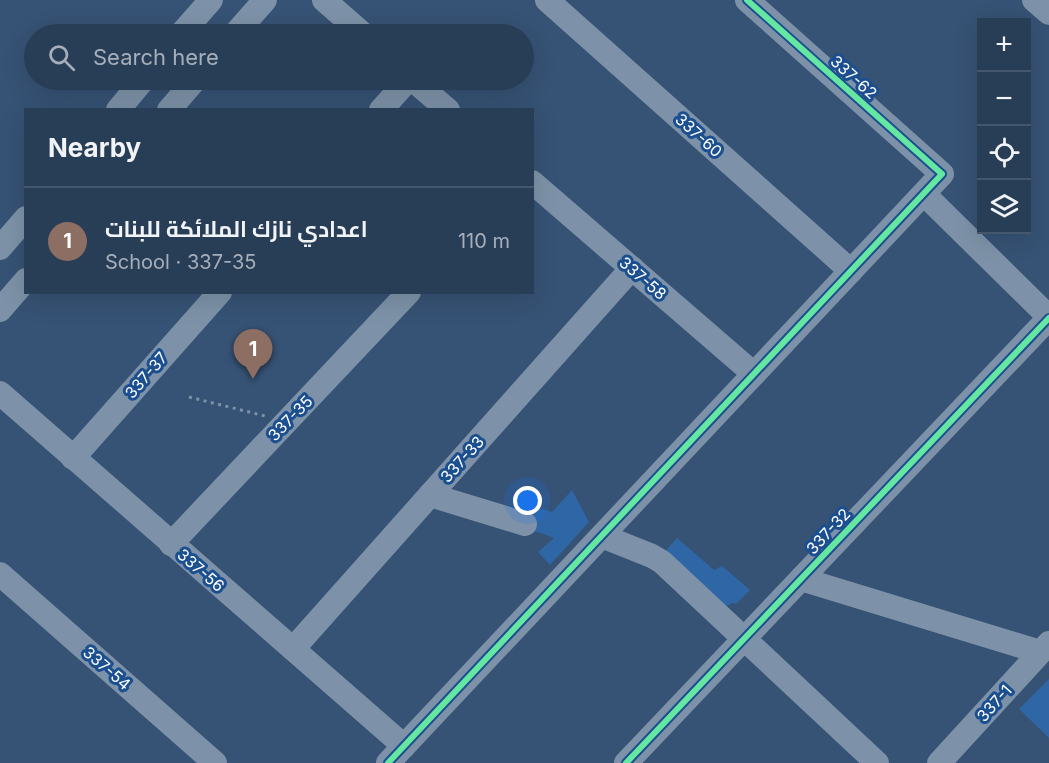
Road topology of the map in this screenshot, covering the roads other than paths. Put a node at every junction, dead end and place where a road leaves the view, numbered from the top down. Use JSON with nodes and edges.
{"nodes":[{"id":1,"x":211,"y":0,"type":"edge"},
{"id":2,"x":265,"y":0,"type":"edge"},
{"id":3,"x":324,"y":0,"type":"edge"},
{"id":4,"x":547,"y":0,"type":"edge"},
{"id":5,"x":747,"y":0,"type":"edge"},
{"id":6,"x":1034,"y":0,"type":"edge"},
{"id":7,"x":1049,"y":13,"type":"edge"},
{"id":8,"x":190,"y":24,"type":"edge"},
{"id":9,"x":244,"y":24,"type":"edge"},
{"id":10,"x":352,"y":24,"type":"edge"},
{"id":11,"x":135,"y":90,"type":"edge"},
{"id":12,"x":186,"y":90,"type":"edge"},
{"id":13,"x":399,"y":90,"type":"edge"},
{"id":14,"x":425,"y":90,"type":"edge"},
{"id":15,"x":120,"y":108,"type":"edge"},
{"id":16,"x":171,"y":108,"type":"edge"},
{"id":17,"x":383,"y":108,"type":"edge"},
{"id":18,"x":446,"y":108,"type":"edge"},
{"id":19,"x":534,"y":184,"type":"edge"},
{"id":20,"x":924,"y":194,"type":"junction"},
{"id":21,"x":24,"y":220,"type":"edge"},
{"id":22,"x":0,"y":248,"type":"edge"},
{"id":23,"x":632,"y":268,"type":"junction"},
{"id":24,"x":851,"y":271,"type":"junction"},
{"id":25,"x":24,"y":282,"type":"edge"},
{"id":26,"x":218,"y":294,"type":"edge"},
{"id":27,"x":408,"y":294,"type":"edge"},
{"id":28,"x":0,"y":310,"type":"edge"},
{"id":29,"x":1049,"y":317,"type":"edge"},
{"id":30,"x":754,"y":374,"type":"junction"},
{"id":31,"x":0,"y":393,"type":"edge"},
{"id":32,"x":73,"y":458,"type":"junction"},
{"id":33,"x":430,"y":495,"type":"junction"},
{"id":34,"x":525,"y":525,"type":"dead end"},
{"id":35,"x":602,"y":536,"type":"junction"},
{"id":36,"x":171,"y":544,"type":"junction"},
{"id":37,"x":0,"y":574,"type":"edge"},
{"id":38,"x":801,"y":579,"type":"junction"},
{"id":39,"x":744,"y":639,"type":"junction"},
{"id":40,"x":1045,"y":648,"type":"edge"},
{"id":41,"x":293,"y":650,"type":"junction"},
{"id":42,"x":396,"y":755,"type":"edge"},
{"id":43,"x":215,"y":763,"type":"edge"},
{"id":44,"x":626,"y":763,"type":"edge"},
{"id":45,"x":877,"y":763,"type":"edge"},
{"id":46,"x":939,"y":763,"type":"edge"}],
"edges":[{"from":1,"to":8,"type":"street"},
{"from":2,"to":9,"type":"street"},
{"from":3,"to":10,"type":"street"},
{"from":4,"to":24,"type":"street","name":"337-60"},
{"from":5,"to":20,"type":"street","name":"337-62"},
{"from":6,"to":7,"type":"street"},
{"from":11,"to":15,"type":"street"},
{"from":12,"to":16,"type":"street"},
{"from":13,"to":17,"type":"street"},
{"from":14,"to":18,"type":"street"},
{"from":19,"to":23,"type":"street","name":"337-58"},
{"from":20,"to":24,"type":"street"},
{"from":20,"to":29,"type":"street"},
{"from":21,"to":22,"type":"street"},
{"from":23,"to":30,"type":"street","name":"337-58"},
{"from":23,"to":33,"type":"street","name":"337-33"},
{"from":24,"to":30,"type":"street"},
{"from":25,"to":28,"type":"street"},
{"from":26,"to":32,"type":"street","name":"337-37"},
{"from":27,"to":36,"type":"street","name":"337-35"},
{"from":29,"to":38,"type":"street","name":"337-32"},
{"from":30,"to":35,"type":"street"},
{"from":31,"to":32,"type":"street","name":"337-56"},
{"from":32,"to":36,"type":"street","name":"337-56"},
{"from":33,"to":34,"type":"street"},
{"from":33,"to":41,"type":"street","name":"337-33"},
{"from":35,"to":39,"type":"street"},
{"from":35,"to":42,"type":"street"},
{"from":36,"to":41,"type":"street","name":"337-56"},
{"from":37,"to":43,"type":"street","name":"337-54"},
{"from":38,"to":39,"type":"street","name":"337-32"},
{"from":38,"to":40,"type":"street"},
{"from":39,"to":44,"type":"street","name":"337-32"},
{"from":39,"to":45,"type":"street"},
{"from":40,"to":46,"type":"street","name":"337-1"},
{"from":41,"to":42,"type":"street","name":"337-56"}]}
